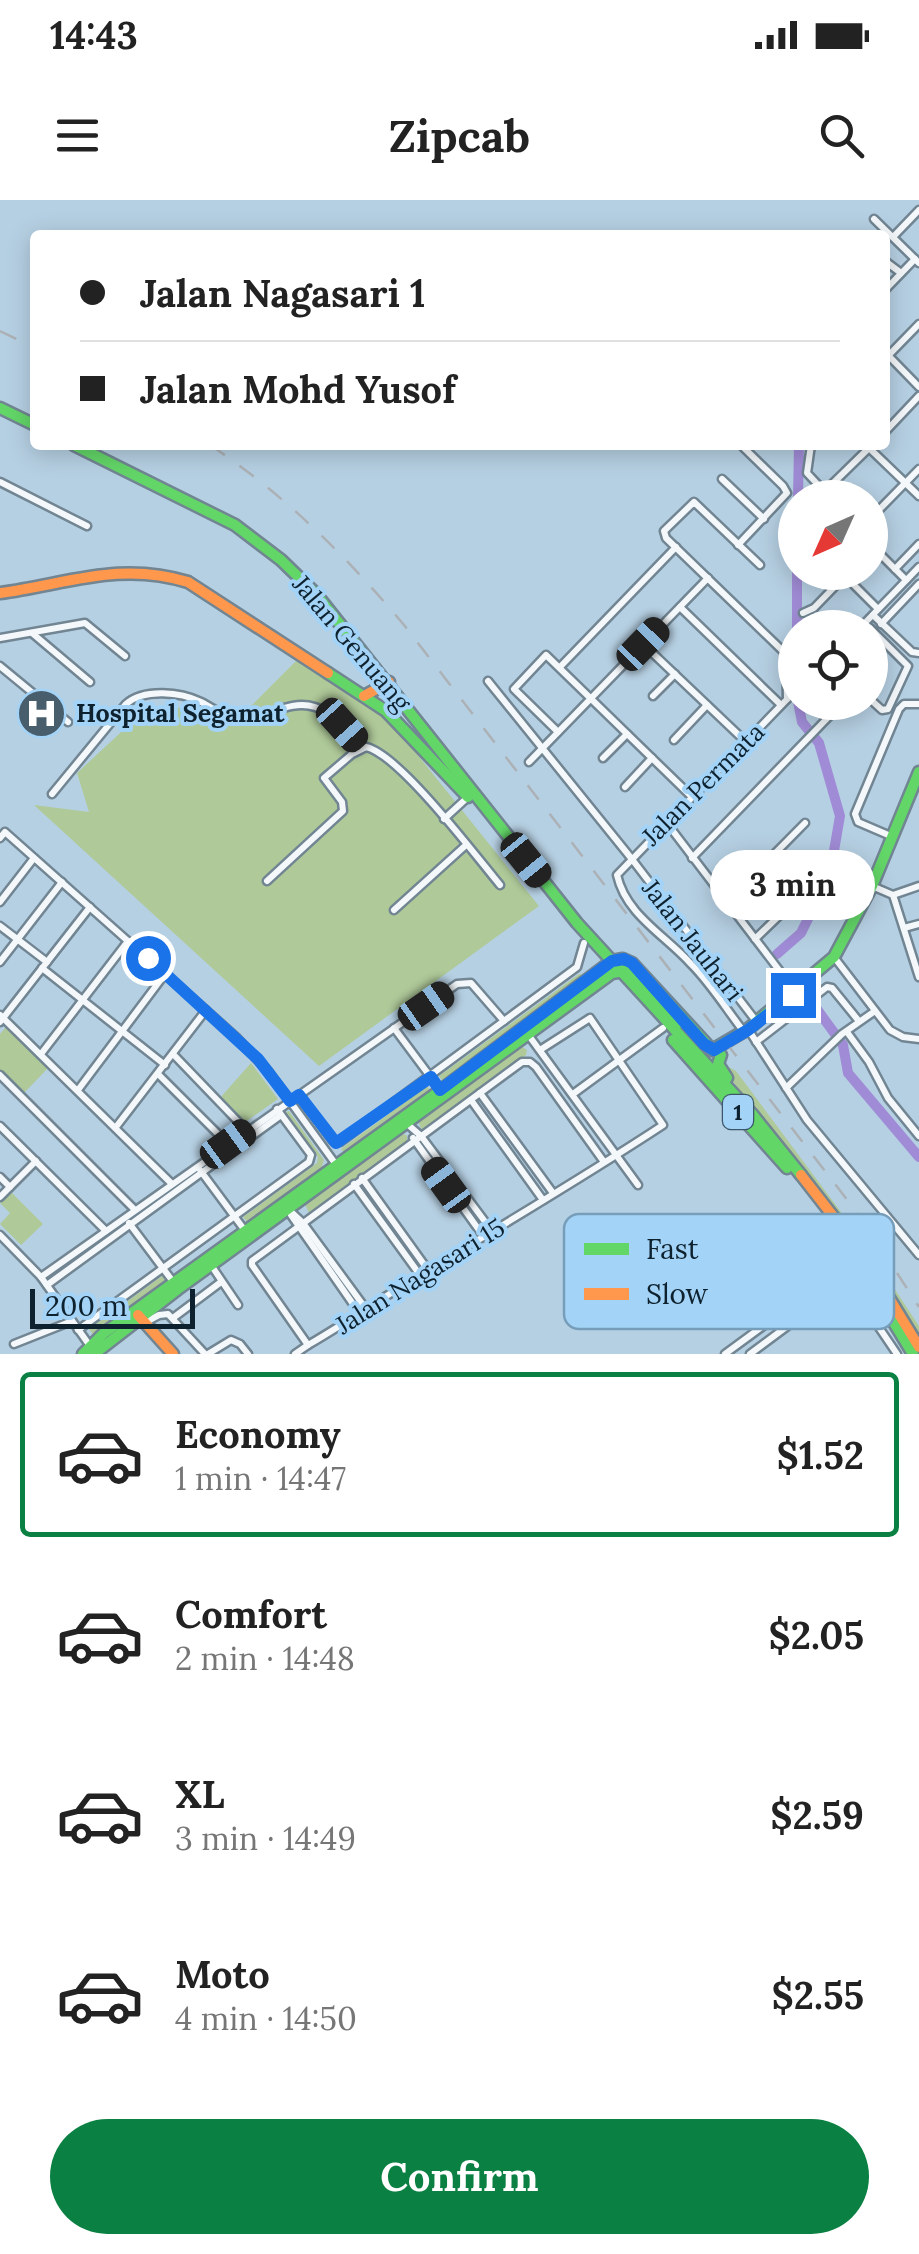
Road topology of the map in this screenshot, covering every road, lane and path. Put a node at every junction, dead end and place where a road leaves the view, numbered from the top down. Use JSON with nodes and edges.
{"nodes":[{"id":1,"x":919,"y":210,"type":"edge"},
{"id":2,"x":874,"y":220,"type":"dead end"},
{"id":3,"x":885,"y":230,"type":"edge"},
{"id":4,"x":890,"y":235,"type":"edge"},
{"id":5,"x":893,"y":238,"type":"junction"},
{"id":6,"x":917,"y":261,"type":"edge"},
{"id":7,"x":890,"y":265,"type":"edge"},
{"id":8,"x":901,"y":272,"type":"junction"},
{"id":9,"x":890,"y":284,"type":"edge"},
{"id":10,"x":919,"y":324,"type":"edge"},
{"id":11,"x":890,"y":352,"type":"edge"},
{"id":12,"x":890,"y":360,"type":"edge"},
{"id":13,"x":919,"y":387,"type":"edge"},
{"id":14,"x":919,"y":396,"type":"edge"},
{"id":15,"x":0,"y":408,"type":"edge"},
{"id":16,"x":30,"y":423,"type":"edge"},
{"id":17,"x":890,"y":427,"type":"edge"},
{"id":18,"x":84,"y":450,"type":"edge"},
{"id":19,"x":746,"y":450,"type":"edge"},
{"id":20,"x":810,"y":450,"type":"edge"},
{"id":21,"x":865,"y":450,"type":"edge"},
{"id":22,"x":873,"y":450,"type":"edge"},
{"id":23,"x":919,"y":469,"type":"edge"},
{"id":24,"x":722,"y":478,"type":"dead end"},
{"id":25,"x":813,"y":480,"type":"edge"},
{"id":26,"x":838,"y":480,"type":"edge"},
{"id":27,"x":3,"y":483,"type":"edge"},
{"id":28,"x":905,"y":483,"type":"junction"},
{"id":29,"x":0,"y":496,"type":"edge"},
{"id":30,"x":919,"y":496,"type":"edge"},
{"id":31,"x":888,"y":501,"type":"edge"},
{"id":32,"x":764,"y":518,"type":"junction"},
{"id":33,"x":87,"y":526,"type":"dead end"},
{"id":34,"x":919,"y":544,"type":"edge"},
{"id":35,"x":738,"y":545,"type":"junction"},
{"id":36,"x":676,"y":547,"type":"junction"},
{"id":37,"x":888,"y":561,"type":"edge"},
{"id":38,"x":760,"y":565,"type":"dead end"},
{"id":39,"x":919,"y":567,"type":"edge"},
{"id":40,"x":895,"y":568,"type":"junction"},
{"id":41,"x":708,"y":578,"type":"junction"},
{"id":42,"x":906,"y":580,"type":"junction"},
{"id":43,"x":919,"y":584,"type":"edge"},
{"id":44,"x":829,"y":590,"type":"edge"},
{"id":45,"x":856,"y":590,"type":"edge"},
{"id":46,"x":0,"y":593,"type":"edge"},
{"id":47,"x":680,"y":606,"type":"junction"},
{"id":48,"x":810,"y":610,"type":"edge"},
{"id":49,"x":873,"y":610,"type":"edge"},
{"id":50,"x":877,"y":610,"type":"edge"},
{"id":51,"x":888,"y":617,"type":"edge"},
{"id":52,"x":888,"y":630,"type":"edge"},
{"id":53,"x":31,"y":632,"type":"junction"},
{"id":54,"x":0,"y":638,"type":"edge"},
{"id":55,"x":643,"y":644,"type":"junction"},
{"id":56,"x":778,"y":646,"type":"edge"},
{"id":57,"x":888,"y":647,"type":"edge"},
{"id":58,"x":919,"y":652,"type":"edge"},
{"id":59,"x":125,"y":656,"type":"dead end"},
{"id":60,"x":0,"y":666,"type":"edge"},
{"id":61,"x":560,"y":667,"type":"junction"},
{"id":62,"x":675,"y":674,"type":"junction"},
{"id":63,"x":488,"y":681,"type":"dead end"},
{"id":64,"x":90,"y":682,"type":"dead end"},
{"id":65,"x":387,"y":684,"type":"junction"},
{"id":66,"x":778,"y":688,"type":"edge"},
{"id":67,"x":364,"y":696,"type":"junction"},
{"id":68,"x":653,"y":696,"type":"dead end"},
{"id":69,"x":591,"y":699,"type":"junction"},
{"id":70,"x":919,"y":704,"type":"edge"},
{"id":71,"x":708,"y":705,"type":"junction"},
{"id":72,"x":778,"y":708,"type":"edge"},
{"id":73,"x":888,"y":709,"type":"edge"},
{"id":74,"x":826,"y":720,"type":"edge"},
{"id":75,"x":68,"y":722,"type":"dead end"},
{"id":76,"x":558,"y":732,"type":"junction"},
{"id":77,"x":626,"y":734,"type":"junction"},
{"id":78,"x":674,"y":740,"type":"dead end"},
{"id":79,"x":745,"y":742,"type":"junction"},
{"id":80,"x":362,"y":748,"type":"junction"},
{"id":81,"x":542,"y":748,"type":"junction"},
{"id":82,"x":603,"y":758,"type":"dead end"},
{"id":83,"x":652,"y":758,"type":"junction"},
{"id":84,"x":529,"y":762,"type":"dead end"},
{"id":85,"x":919,"y":772,"type":"edge"},
{"id":86,"x":625,"y":787,"type":"dead end"},
{"id":87,"x":916,"y":790,"type":"edge"},
{"id":88,"x":52,"y":794,"type":"dead end"},
{"id":89,"x":692,"y":796,"type":"junction"},
{"id":90,"x":468,"y":797,"type":"junction"},
{"id":91,"x":444,"y":819,"type":"junction"},
{"id":92,"x":666,"y":822,"type":"junction"},
{"id":93,"x":805,"y":823,"type":"dead end"},
{"id":94,"x":3,"y":835,"type":"edge"},
{"id":95,"x":893,"y":837,"type":"junction"},
{"id":96,"x":466,"y":845,"type":"junction"},
{"id":97,"x":34,"y":858,"type":"junction"},
{"id":98,"x":630,"y":858,"type":"junction"},
{"id":99,"x":692,"y":858,"type":"junction"},
{"id":100,"x":266,"y":880,"type":"dead end"},
{"id":101,"x":816,"y":880,"type":"dead end"},
{"id":102,"x":62,"y":882,"type":"junction"},
{"id":103,"x":500,"y":884,"type":"dead end"},
{"id":104,"x":872,"y":886,"type":"junction"},
{"id":105,"x":919,"y":886,"type":"edge"},
{"id":106,"x":893,"y":895,"type":"junction"},
{"id":107,"x":0,"y":902,"type":"edge"},
{"id":108,"x":727,"y":902,"type":"junction"},
{"id":109,"x":90,"y":907,"type":"junction"},
{"id":110,"x":394,"y":910,"type":"dead end"},
{"id":111,"x":919,"y":924,"type":"edge"},
{"id":112,"x":0,"y":926,"type":"edge"},
{"id":113,"x":904,"y":928,"type":"junction"},
{"id":114,"x":755,"y":939,"type":"junction"},
{"id":115,"x":17,"y":940,"type":"junction"},
{"id":116,"x":128,"y":941,"type":"junction"},
{"id":117,"x":584,"y":943,"type":"junction"},
{"id":118,"x":834,"y":957,"type":"junction"},
{"id":119,"x":0,"y":962,"type":"edge"},
{"id":120,"x":44,"y":965,"type":"junction"},
{"id":121,"x":917,"y":965,"type":"edge"},
{"id":122,"x":614,"y":966,"type":"junction"},
{"id":123,"x":166,"y":974,"type":"junction"},
{"id":124,"x":919,"y":977,"type":"edge"},
{"id":125,"x":796,"y":992,"type":"junction"},
{"id":126,"x":82,"y":1000,"type":"junction"},
{"id":127,"x":206,"y":1010,"type":"junction"},
{"id":128,"x":874,"y":1011,"type":"junction"},
{"id":129,"x":1,"y":1019,"type":"edge"},
{"id":130,"x":858,"y":1020,"type":"junction"},
{"id":131,"x":504,"y":1021,"type":"junction"},
{"id":132,"x":394,"y":1028,"type":"junction"},
{"id":133,"x":662,"y":1028,"type":"junction"},
{"id":134,"x":750,"y":1028,"type":"junction"},
{"id":135,"x":526,"y":1031,"type":"junction"},
{"id":136,"x":122,"y":1032,"type":"junction"},
{"id":137,"x":845,"y":1033,"type":"junction"},
{"id":138,"x":919,"y":1038,"type":"edge"},
{"id":139,"x":756,"y":1042,"type":"junction"},
{"id":140,"x":540,"y":1050,"type":"junction"},
{"id":141,"x":41,"y":1054,"type":"junction"},
{"id":142,"x":172,"y":1054,"type":"junction"},
{"id":143,"x":721,"y":1055,"type":"junction"},
{"id":144,"x":620,"y":1060,"type":"junction"},
{"id":145,"x":164,"y":1065,"type":"junction"},
{"id":146,"x":158,"y":1074,"type":"junction"},
{"id":147,"x":0,"y":1075,"type":"edge"},
{"id":148,"x":431,"y":1077,"type":"junction"},
{"id":149,"x":786,"y":1088,"type":"junction"},
{"id":150,"x":78,"y":1090,"type":"junction"},
{"id":151,"x":443,"y":1093,"type":"junction"},
{"id":152,"x":480,"y":1093,"type":"junction"},
{"id":153,"x":299,"y":1095,"type":"junction"},
{"id":154,"x":574,"y":1096,"type":"junction"},
{"id":155,"x":471,"y":1100,"type":"junction"},
{"id":156,"x":290,"y":1101,"type":"junction"},
{"id":157,"x":564,"y":1106,"type":"junction"},
{"id":158,"x":279,"y":1112,"type":"junction"},
{"id":159,"x":752,"y":1114,"type":"junction"},
{"id":160,"x":403,"y":1120,"type":"junction"},
{"id":161,"x":0,"y":1126,"type":"edge"},
{"id":162,"x":116,"y":1127,"type":"junction"},
{"id":163,"x":247,"y":1131,"type":"junction"},
{"id":164,"x":919,"y":1136,"type":"edge"},
{"id":165,"x":417,"y":1138,"type":"junction"},
{"id":166,"x":228,"y":1144,"type":"junction"},
{"id":167,"x":616,"y":1155,"type":"junction"},
{"id":168,"x":36,"y":1161,"type":"junction"},
{"id":169,"x":604,"y":1162,"type":"junction"},
{"id":170,"x":338,"y":1168,"type":"junction"},
{"id":171,"x":200,"y":1169,"type":"junction"},
{"id":172,"x":0,"y":1177,"type":"edge"},
{"id":173,"x":362,"y":1178,"type":"junction"},
{"id":174,"x":172,"y":1184,"type":"junction"},
{"id":175,"x":354,"y":1184,"type":"junction"},
{"id":176,"x":638,"y":1186,"type":"dead end"},
{"id":177,"x":10,"y":1187,"type":"junction"},
{"id":178,"x":554,"y":1194,"type":"junction"},
{"id":179,"x":0,"y":1197,"type":"edge"},
{"id":180,"x":543,"y":1200,"type":"junction"},
{"id":181,"x":286,"y":1207,"type":"junction"},
{"id":182,"x":136,"y":1210,"type":"junction"},
{"id":183,"x":825,"y":1214,"type":"edge"},
{"id":184,"x":827,"y":1214,"type":"edge"},
{"id":185,"x":885,"y":1214,"type":"edge"},
{"id":186,"x":235,"y":1218,"type":"junction"},
{"id":187,"x":127,"y":1221,"type":"junction"},
{"id":188,"x":894,"y":1224,"type":"edge"},
{"id":189,"x":300,"y":1225,"type":"junction"},
{"id":190,"x":106,"y":1231,"type":"junction"},
{"id":191,"x":492,"y":1231,"type":"junction"},
{"id":192,"x":0,"y":1235,"type":"edge"},
{"id":193,"x":247,"y":1235,"type":"junction"},
{"id":194,"x":484,"y":1237,"type":"junction"},
{"id":195,"x":919,"y":1254,"type":"edge"},
{"id":196,"x":211,"y":1265,"type":"junction"},
{"id":197,"x":164,"y":1269,"type":"junction"},
{"id":198,"x":428,"y":1270,"type":"junction"},
{"id":199,"x":420,"y":1275,"type":"junction"},
{"id":200,"x":41,"y":1277,"type":"junction"},
{"id":201,"x":220,"y":1282,"type":"junction"},
{"id":202,"x":174,"y":1283,"type":"junction"},
{"id":203,"x":47,"y":1285,"type":"junction"},
{"id":204,"x":238,"y":1304,"type":"dead end"},
{"id":205,"x":894,"y":1309,"type":"edge"},
{"id":206,"x":363,"y":1311,"type":"junction"},
{"id":207,"x":140,"y":1317,"type":"junction"},
{"id":208,"x":173,"y":1318,"type":"junction"},
{"id":209,"x":894,"y":1320,"type":"edge"},
{"id":210,"x":72,"y":1321,"type":"junction"},
{"id":211,"x":759,"y":1329,"type":"edge"},
{"id":212,"x":783,"y":1329,"type":"edge"},
{"id":213,"x":880,"y":1329,"type":"edge"},
{"id":214,"x":78,"y":1330,"type":"junction"},
{"id":215,"x":741,"y":1342,"type":"junction"},
{"id":216,"x":14,"y":1344,"type":"dead end"},
{"id":217,"x":308,"y":1345,"type":"junction"},
{"id":218,"x":919,"y":1347,"type":"edge"},
{"id":219,"x":92,"y":1352,"type":"edge"},
{"id":220,"x":173,"y":1354,"type":"edge"},
{"id":221,"x":207,"y":1354,"type":"edge"},
{"id":222,"x":248,"y":1354,"type":"edge"},
{"id":223,"x":294,"y":1354,"type":"edge"},
{"id":224,"x":725,"y":1354,"type":"edge"},
{"id":225,"x":749,"y":1354,"type":"edge"},
{"id":226,"x":898,"y":1354,"type":"edge"},
{"id":227,"x":913,"y":1354,"type":"edge"}],
"edges":[{"from":1,"to":5,"type":"street"},
{"from":2,"to":3,"type":"street"},
{"from":4,"to":5,"type":"street"},
{"from":5,"to":6,"type":"street"},
{"from":6,"to":8,"type":"street"},
{"from":7,"to":8,"type":"street"},
{"from":8,"to":9,"type":"street"},
{"from":10,"to":11,"type":"street"},
{"from":12,"to":13,"type":"street"},
{"from":14,"to":17,"type":"street"},
{"from":15,"to":16,"type":"main road"},
{"from":18,"to":65,"type":"main road","name":"Jalan Genuang","number":"1"},
{"from":19,"to":32,"type":"street"},
{"from":20,"to":25,"type":"street"},
{"from":21,"to":26,"type":"street"},
{"from":22,"to":28,"type":"street"},
{"from":23,"to":28,"type":"street"},
{"from":24,"to":32,"type":"street"},
{"from":27,"to":29,"type":"street"},
{"from":27,"to":33,"type":"street"},
{"from":28,"to":30,"type":"street"},
{"from":28,"to":31,"type":"street"},
{"from":32,"to":35,"type":"street"},
{"from":34,"to":40,"type":"street"},
{"from":35,"to":36,"type":"street"},
{"from":35,"to":38,"type":"street"},
{"from":36,"to":41,"type":"street"},
{"from":36,"to":61,"type":"street"},
{"from":37,"to":40,"type":"street"},
{"from":39,"to":42,"type":"street"},
{"from":40,"to":42,"type":"street"},
{"from":41,"to":47,"type":"street"},
{"from":41,"to":56,"type":"street"},
{"from":42,"to":50,"type":"street"},
{"from":43,"to":51,"type":"street"},
{"from":44,"to":48,"type":"street"},
{"from":45,"to":49,"type":"street"},
{"from":46,"to":67,"type":"main road"},
{"from":47,"to":55,"type":"street"},
{"from":47,"to":66,"type":"street"},
{"from":52,"to":58,"type":"street"},
{"from":53,"to":54,"type":"street"},
{"from":53,"to":59,"type":"street"},
{"from":53,"to":64,"type":"street"},
{"from":55,"to":62,"type":"street"},
{"from":55,"to":69,"type":"street"},
{"from":57,"to":73,"type":"street"},
{"from":60,"to":75,"type":"street"},
{"from":61,"to":69,"type":"street"},
{"from":61,"to":76,"type":"street"},
{"from":62,"to":68,"type":"street"},
{"from":62,"to":71,"type":"street"},
{"from":63,"to":81,"type":"street","name":"Jalan Jauhari"},
{"from":65,"to":67,"type":"main road"},
{"from":65,"to":90,"type":"main road","name":"Jalan Genuang","number":"1"},
{"from":65,"to":122,"type":"main road","name":"Jalan Genuang","number":"1"},
{"from":67,"to":90,"type":"main road"},
{"from":69,"to":76,"type":"street"},
{"from":69,"to":77,"type":"street"},
{"from":70,"to":95,"type":"street"},
{"from":71,"to":78,"type":"street"},
{"from":71,"to":79,"type":"street"},
{"from":72,"to":79,"type":"street","name":"Jalan Permata"},
{"from":74,"to":99,"type":"street"},
{"from":76,"to":81,"type":"street"},
{"from":77,"to":82,"type":"street"},
{"from":77,"to":83,"type":"street"},
{"from":79,"to":89,"type":"street","name":"Jalan Permata"},
{"from":80,"to":88,"type":"street"},
{"from":80,"to":91,"type":"street"},
{"from":80,"to":100,"type":"street"},
{"from":81,"to":84,"type":"street"},
{"from":81,"to":98,"type":"street","name":"Jalan Jauhari"},
{"from":83,"to":86,"type":"street"},
{"from":83,"to":89,"type":"street"},
{"from":85,"to":87,"type":"main road"},
{"from":87,"to":95,"type":"main road"},
{"from":89,"to":92,"type":"street","name":"Jalan Permata"},
{"from":90,"to":91,"type":"street"},
{"from":90,"to":117,"type":"main road","name":"Jalan Genuang","number":"1"},
{"from":91,"to":96,"type":"street"},
{"from":92,"to":98,"type":"street","name":"Jalan Permata"},
{"from":92,"to":99,"type":"street"},
{"from":93,"to":108,"type":"street"},
{"from":94,"to":97,"type":"street"},
{"from":95,"to":104,"type":"main road"},
{"from":96,"to":103,"type":"street"},
{"from":96,"to":110,"type":"street"},
{"from":97,"to":102,"type":"street"},
{"from":97,"to":107,"type":"street"},
{"from":98,"to":134,"type":"street","name":"Jalan Jauhari"},
{"from":98,"to":134,"type":"street","name":"Jalan Permata"},
{"from":99,"to":108,"type":"street"},
{"from":101,"to":114,"type":"street"},
{"from":102,"to":109,"type":"street"},
{"from":102,"to":115,"type":"street"},
{"from":104,"to":106,"type":"street"},
{"from":104,"to":118,"type":"main road"},
{"from":105,"to":106,"type":"street"},
{"from":106,"to":113,"type":"street"},
{"from":108,"to":114,"type":"street"},
{"from":109,"to":116,"type":"street"},
{"from":109,"to":120,"type":"street"},
{"from":111,"to":113,"type":"street"},
{"from":112,"to":115,"type":"street"},
{"from":113,"to":121,"type":"street"},
{"from":114,"to":125,"type":"street"},
{"from":115,"to":119,"type":"street"},
{"from":115,"to":120,"type":"street"},
{"from":116,"to":123,"type":"street"},
{"from":116,"to":126,"type":"street"},
{"from":117,"to":122,"type":"main road","name":"Jalan Genuang","number":"1"},
{"from":117,"to":131,"type":"street"},
{"from":118,"to":125,"type":"main road"},
{"from":118,"to":128,"type":"street"},
{"from":120,"to":126,"type":"street"},
{"from":120,"to":129,"type":"street"},
{"from":121,"to":124,"type":"street"},
{"from":122,"to":133,"type":"main road","name":"Jalan Genuang","number":"1"},
{"from":122,"to":134,"type":"main road"},
{"from":122,"to":135,"type":"main road"},
{"from":122,"to":143,"type":"main road"},
{"from":122,"to":159,"type":"main road","name":"Jalan Genuang","number":"1"},
{"from":123,"to":127,"type":"street"},
{"from":123,"to":136,"type":"street"},
{"from":125,"to":134,"type":"main road"},
{"from":126,"to":136,"type":"street"},
{"from":126,"to":141,"type":"street"},
{"from":127,"to":142,"type":"street"},
{"from":127,"to":156,"type":"street"},
{"from":128,"to":130,"type":"street"},
{"from":128,"to":138,"type":"street"},
{"from":129,"to":141,"type":"street"},
{"from":130,"to":137,"type":"street"},
{"from":130,"to":139,"type":"street"},
{"from":131,"to":132,"type":"street"},
{"from":131,"to":148,"type":"street"},
{"from":132,"to":148,"type":"street"},
{"from":132,"to":153,"type":"street"},
{"from":133,"to":144,"type":"street"},
{"from":133,"to":183,"type":"main road","name":"Jalan Genuang","number":"1"},
{"from":134,"to":139,"type":"street"},
{"from":134,"to":143,"type":"main road"},
{"from":135,"to":140,"type":"street"},
{"from":135,"to":151,"type":"main road"},
{"from":136,"to":145,"type":"street"},
{"from":136,"to":150,"type":"street"},
{"from":137,"to":149,"type":"street"},
{"from":137,"to":164,"type":"street"},
{"from":139,"to":149,"type":"street"},
{"from":140,"to":144,"type":"street"},
{"from":140,"to":154,"type":"street"},
{"from":141,"to":150,"type":"street"},
{"from":142,"to":145,"type":"street"},
{"from":142,"to":163,"type":"street"},
{"from":143,"to":159,"type":"main road"},
{"from":144,"to":154,"type":"street"},
{"from":144,"to":167,"type":"street","name":"Jalan Nagasari 15"},
{"from":145,"to":146,"type":"street"},
{"from":146,"to":162,"type":"street"},
{"from":146,"to":166,"type":"street"},
{"from":147,"to":182,"type":"street"},
{"from":148,"to":151,"type":"street"},
{"from":148,"to":153,"type":"street"},
{"from":149,"to":185,"type":"street"},
{"from":150,"to":162,"type":"street"},
{"from":151,"to":160,"type":"main road"},
{"from":152,"to":155,"type":"street"},
{"from":152,"to":157,"type":"street"},
{"from":152,"to":178,"type":"street"},
{"from":153,"to":156,"type":"street"},
{"from":154,"to":157,"type":"street"},
{"from":154,"to":167,"type":"street"},
{"from":155,"to":165,"type":"street"},
{"from":155,"to":180,"type":"street"},
{"from":156,"to":158,"type":"street"},
{"from":156,"to":170,"type":"street"},
{"from":157,"to":169,"type":"street"},
{"from":158,"to":163,"type":"street"},
{"from":158,"to":171,"type":"street"},
{"from":158,"to":186,"type":"street"},
{"from":159,"to":184,"type":"main road","name":"Jalan Genuang","number":"1"},
{"from":160,"to":165,"type":"street"},
{"from":160,"to":170,"type":"main road"},
{"from":161,"to":168,"type":"street"},
{"from":162,"to":174,"type":"street"},
{"from":163,"to":166,"type":"street"},
{"from":165,"to":173,"type":"street"},
{"from":165,"to":191,"type":"street"},
{"from":165,"to":194,"type":"street"},
{"from":166,"to":171,"type":"street"},
{"from":167,"to":169,"type":"street","name":"Jalan Nagasari 15"},
{"from":167,"to":176,"type":"street"},
{"from":168,"to":177,"type":"street"},
{"from":168,"to":190,"type":"street"},
{"from":169,"to":178,"type":"street","name":"Jalan Nagasari 15"},
{"from":170,"to":181,"type":"main road"},
{"from":171,"to":174,"type":"street"},
{"from":171,"to":186,"type":"street"},
{"from":171,"to":187,"type":"street"},
{"from":172,"to":177,"type":"street"},
{"from":173,"to":175,"type":"street"},
{"from":173,"to":198,"type":"street"},
{"from":174,"to":182,"type":"street"},
{"from":175,"to":189,"type":"street"},
{"from":175,"to":199,"type":"street"},
{"from":177,"to":179,"type":"street"},
{"from":178,"to":180,"type":"street","name":"Jalan Nagasari 15"},
{"from":180,"to":191,"type":"street","name":"Jalan Nagasari 15"},
{"from":181,"to":189,"type":"street"},
{"from":181,"to":193,"type":"main road"},
{"from":182,"to":187,"type":"street"},
{"from":186,"to":193,"type":"street"},
{"from":186,"to":197,"type":"street"},
{"from":187,"to":190,"type":"street"},
{"from":187,"to":197,"type":"street"},
{"from":187,"to":203,"type":"street"},
{"from":188,"to":195,"type":"street"},
{"from":189,"to":206,"type":"street"},
{"from":189,"to":217,"type":"street","name":"Jalan Nagasari 15"},
{"from":190,"to":200,"type":"street"},
{"from":191,"to":194,"type":"street","name":"Jalan Nagasari 15"},
{"from":192,"to":200,"type":"street"},
{"from":193,"to":196,"type":"main road"},
{"from":193,"to":202,"type":"main road"},
{"from":194,"to":198,"type":"street","name":"Jalan Nagasari 15"},
{"from":196,"to":201,"type":"street"},
{"from":196,"to":207,"type":"main road"},
{"from":197,"to":202,"type":"street"},
{"from":197,"to":214,"type":"street"},
{"from":198,"to":199,"type":"street","name":"Jalan Nagasari 15"},
{"from":199,"to":206,"type":"street","name":"Jalan Nagasari 15"},
{"from":200,"to":203,"type":"street"},
{"from":201,"to":204,"type":"street"},
{"from":201,"to":208,"type":"street"},
{"from":202,"to":207,"type":"main road"},
{"from":203,"to":210,"type":"street"},
{"from":205,"to":218,"type":"main road","name":"Jalan Genuang","number":"1"},
{"from":206,"to":217,"type":"street","name":"Jalan Nagasari 15"},
{"from":207,"to":208,"type":"street"},
{"from":207,"to":219,"type":"main road"},
{"from":207,"to":220,"type":"main road"},
{"from":208,"to":221,"type":"street"},
{"from":209,"to":227,"type":"main road","name":"Jalan Genuang","number":"1"},
{"from":210,"to":214,"type":"street"},
{"from":210,"to":216,"type":"street"},
{"from":211,"to":215,"type":"street"},
{"from":212,"to":225,"type":"street"},
{"from":213,"to":226,"type":"street"},
{"from":214,"to":219,"type":"street"},
{"from":215,"to":224,"type":"street"},
{"from":215,"to":225,"type":"street"},
{"from":217,"to":223,"type":"street"},
{"from":221,"to":222,"type":"street"},
{"from":226,"to":227,"type":"street"}]}
